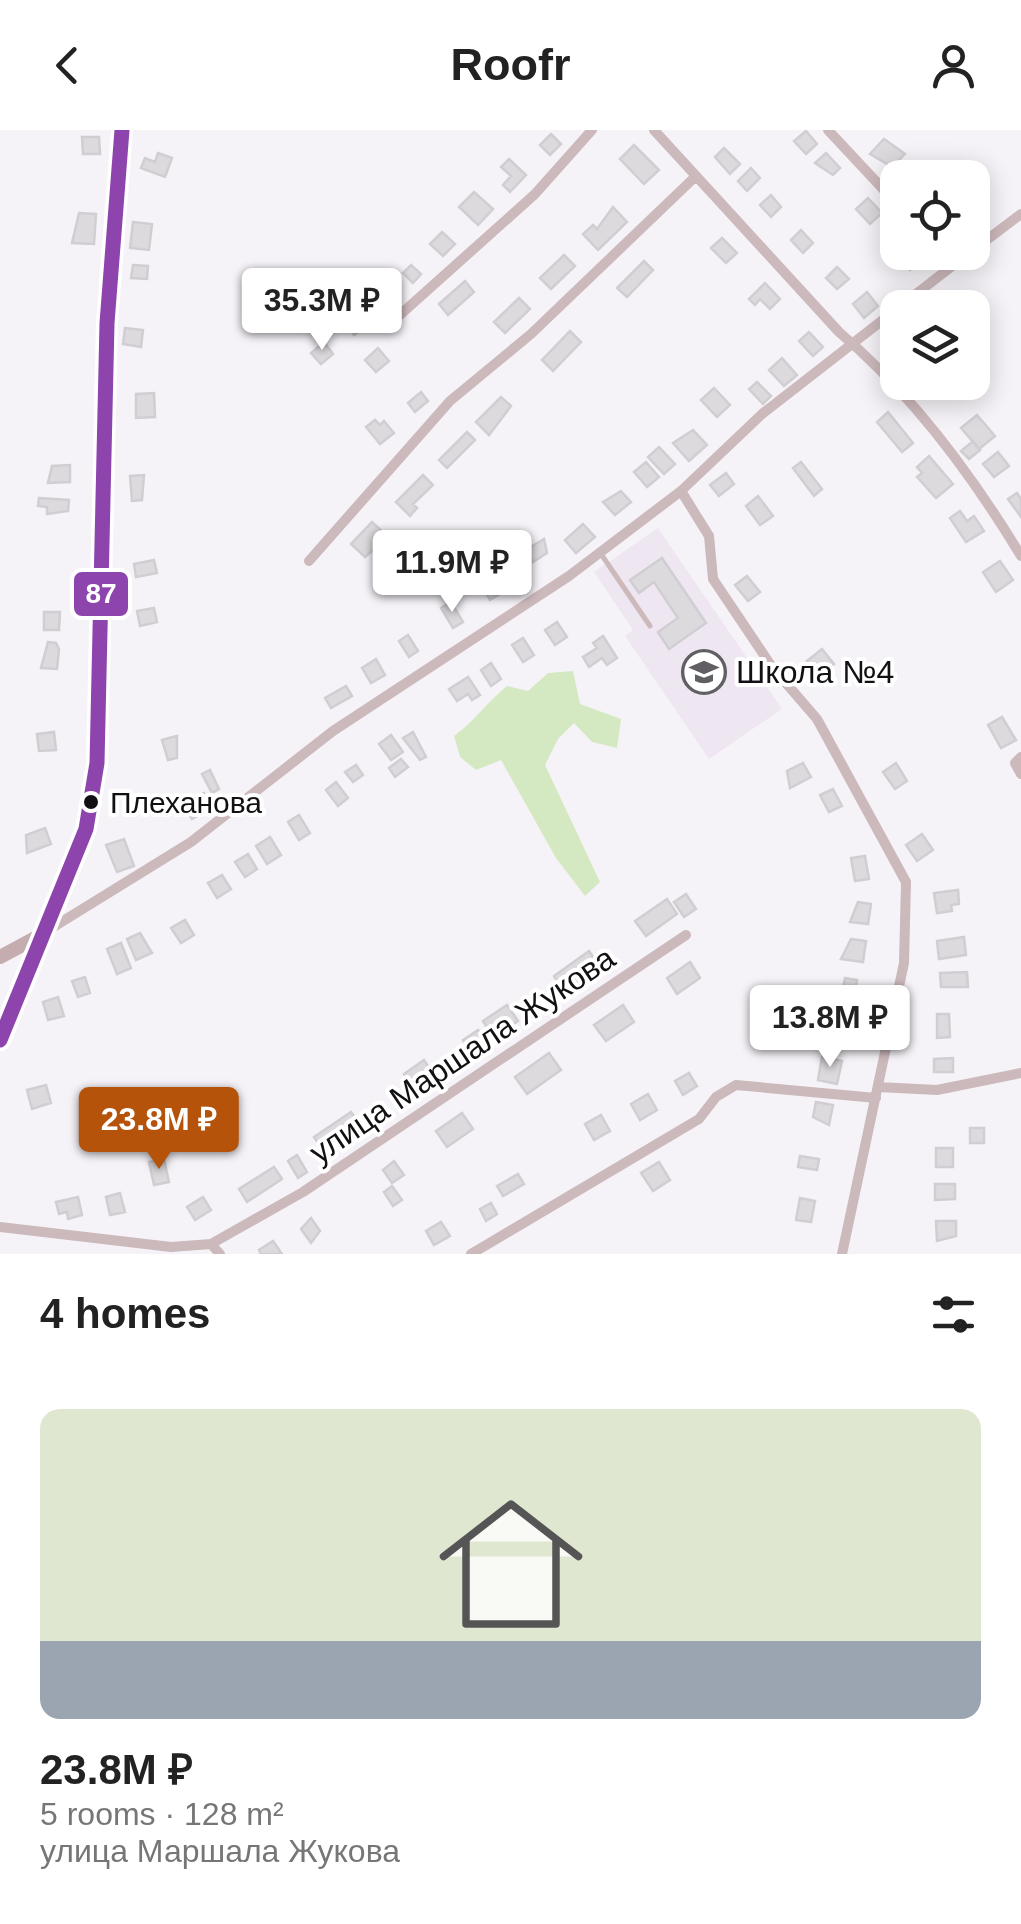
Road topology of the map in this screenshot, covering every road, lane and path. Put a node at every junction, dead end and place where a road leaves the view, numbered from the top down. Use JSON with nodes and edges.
{"nodes":[{"id":1,"x":122,"y":130,"type":"edge"},
{"id":2,"x":592,"y":130,"type":"edge"},
{"id":3,"x":654,"y":130,"type":"edge"},
{"id":4,"x":828,"y":130,"type":"edge"},
{"id":5,"x":696,"y":176,"type":"junction"},
{"id":6,"x":880,"y":186,"type":"edge"},
{"id":7,"x":1021,"y":214,"type":"edge"},
{"id":8,"x":990,"y":238,"type":"edge"},
{"id":9,"x":944,"y":270,"type":"edge"},
{"id":10,"x":392,"y":322,"type":"dead end"},
{"id":11,"x":852,"y":343,"type":"junction"},
{"id":12,"x":681,"y":491,"type":"junction"},
{"id":13,"x":600,"y":553,"type":"junction"},
{"id":14,"x":1021,"y":556,"type":"edge"},
{"id":15,"x":308,"y":561,"type":"dead end"},
{"id":16,"x":650,"y":626,"type":"dead end"},
{"id":17,"x":1021,"y":757,"type":"edge"},
{"id":18,"x":1021,"y":774,"type":"edge"},
{"id":19,"x":41,"y":935,"type":"junction"},
{"id":20,"x":686,"y":935,"type":"dead end"},
{"id":21,"x":0,"y":957,"type":"edge"},
{"id":22,"x":0,"y":1040,"type":"edge"},
{"id":23,"x":1021,"y":1073,"type":"edge"},
{"id":24,"x":877,"y":1093,"type":"junction"},
{"id":25,"x":0,"y":1227,"type":"edge"},
{"id":26,"x":211,"y":1244,"type":"junction"},
{"id":27,"x":220,"y":1254,"type":"edge"},
{"id":28,"x":471,"y":1254,"type":"edge"},
{"id":29,"x":842,"y":1254,"type":"edge"}],
"edges":[{"from":1,"to":19,"type":"main road"},
{"from":2,"to":10,"type":"street"},
{"from":3,"to":5,"type":"street"},
{"from":4,"to":6,"type":"street"},
{"from":5,"to":11,"type":"street"},
{"from":5,"to":15,"type":"street"},
{"from":7,"to":8,"type":"street"},
{"from":9,"to":11,"type":"street"},
{"from":11,"to":12,"type":"street"},
{"from":11,"to":14,"type":"street"},
{"from":12,"to":13,"type":"street"},
{"from":12,"to":24,"type":"street"},
{"from":13,"to":16,"type":"lane"},
{"from":13,"to":19,"type":"street"},
{"from":17,"to":18,"type":"street"},
{"from":19,"to":21,"type":"main road"},
{"from":19,"to":22,"type":"main road"},
{"from":20,"to":26,"type":"street","name":"улица Маршала Жукова"},
{"from":23,"to":24,"type":"street"},
{"from":24,"to":28,"type":"street"},
{"from":24,"to":29,"type":"street"},
{"from":25,"to":26,"type":"street"},
{"from":26,"to":27,"type":"street"}]}
